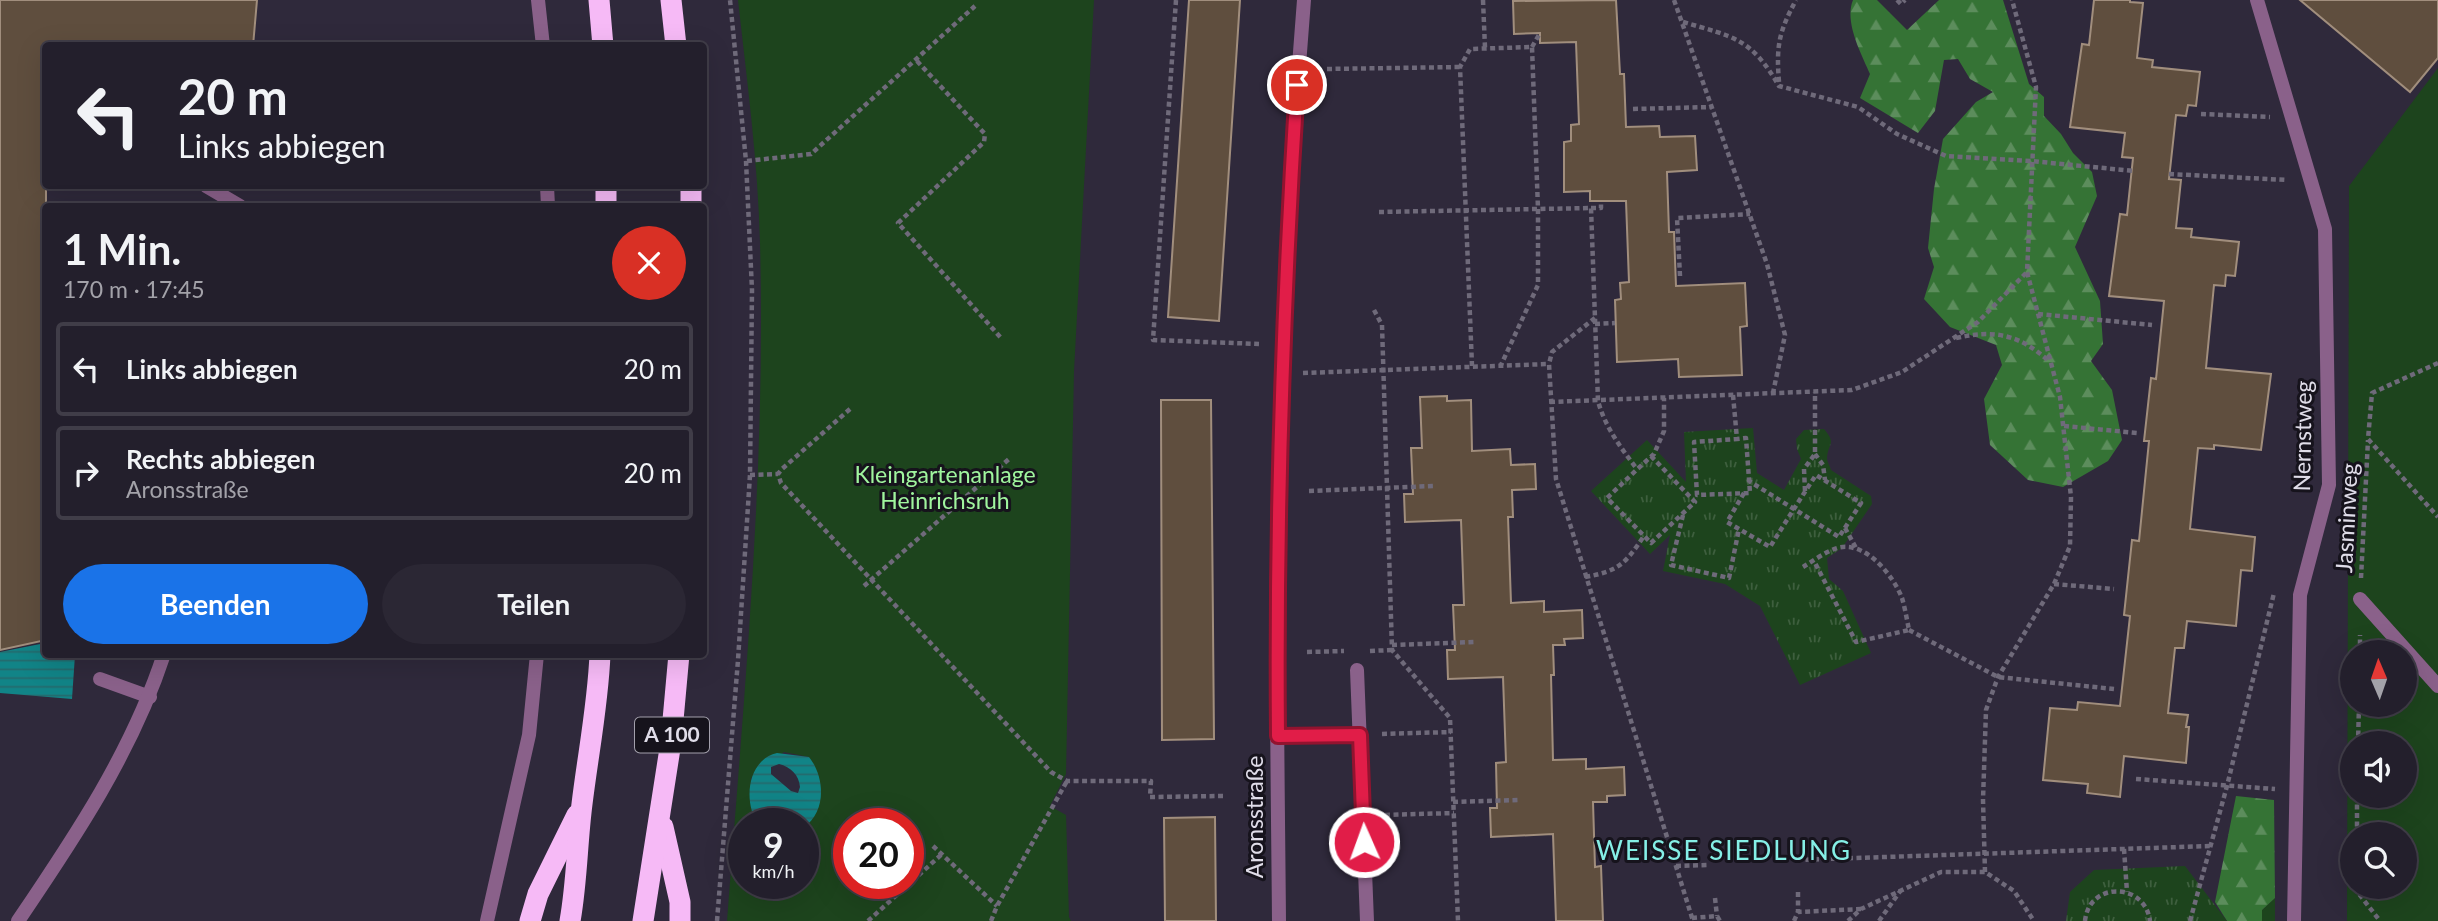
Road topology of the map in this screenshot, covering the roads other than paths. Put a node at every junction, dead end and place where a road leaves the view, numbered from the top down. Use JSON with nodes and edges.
{"nodes":[{"id":1,"x":538,"y":0,"type":"edge"},
{"id":2,"x":599,"y":0,"type":"edge"},
{"id":3,"x":671,"y":0,"type":"edge"},
{"id":4,"x":1304,"y":0,"type":"edge"},
{"id":5,"x":2257,"y":0,"type":"edge"},
{"id":6,"x":543,"y":42,"type":"edge"},
{"id":7,"x":603,"y":42,"type":"edge"},
{"id":8,"x":676,"y":42,"type":"edge"},
{"id":9,"x":211,"y":189,"type":"edge"},
{"id":10,"x":235,"y":203,"type":"edge"},
{"id":11,"x":2360,"y":599,"type":"road end"},
{"id":12,"x":163,"y":658,"type":"edge"},
{"id":13,"x":537,"y":658,"type":"edge"},
{"id":14,"x":600,"y":658,"type":"edge"},
{"id":15,"x":679,"y":658,"type":"edge"},
{"id":16,"x":1357,"y":670,"type":"dead end"},
{"id":17,"x":100,"y":679,"type":"dead end"},
{"id":18,"x":2438,"y":686,"type":"edge"},
{"id":19,"x":150,"y":697,"type":"junction"},
{"id":20,"x":1360,"y":735,"type":"junction"},
{"id":21,"x":1278,"y":736,"type":"junction"},
{"id":22,"x":581,"y":807,"type":"junction"},
{"id":23,"x":661,"y":815,"type":"junction"},
{"id":24,"x":18,"y":921,"type":"edge"},
{"id":25,"x":487,"y":921,"type":"edge"},
{"id":26,"x":530,"y":921,"type":"edge"},
{"id":27,"x":570,"y":921,"type":"edge"},
{"id":28,"x":643,"y":921,"type":"edge"},
{"id":29,"x":680,"y":921,"type":"edge"},
{"id":30,"x":1279,"y":921,"type":"edge"},
{"id":31,"x":1367,"y":921,"type":"edge"},
{"id":32,"x":2294,"y":921,"type":"edge"}],
"edges":[{"from":1,"to":6,"type":"street"},
{"from":2,"to":7,"type":"highway"},
{"from":3,"to":8,"type":"highway"},
{"from":4,"to":21,"type":"street","name":"Aronsstraße"},
{"from":5,"to":32,"type":"street","name":"Nernstweg"},
{"from":9,"to":10,"type":"street"},
{"from":11,"to":18,"type":"street"},
{"from":12,"to":19,"type":"street"},
{"from":13,"to":25,"type":"street"},
{"from":14,"to":22,"type":"highway"},
{"from":15,"to":23,"type":"highway","number":"A 100"},
{"from":16,"to":20,"type":"street"},
{"from":17,"to":19,"type":"street"},
{"from":19,"to":24,"type":"street"},
{"from":20,"to":21,"type":"street"},
{"from":20,"to":31,"type":"street"},
{"from":21,"to":30,"type":"street","name":"Aronsstraße"},
{"from":22,"to":26,"type":"highway"},
{"from":22,"to":27,"type":"highway"},
{"from":23,"to":28,"type":"highway","number":"A 100"},
{"from":23,"to":29,"type":"highway"}]}
